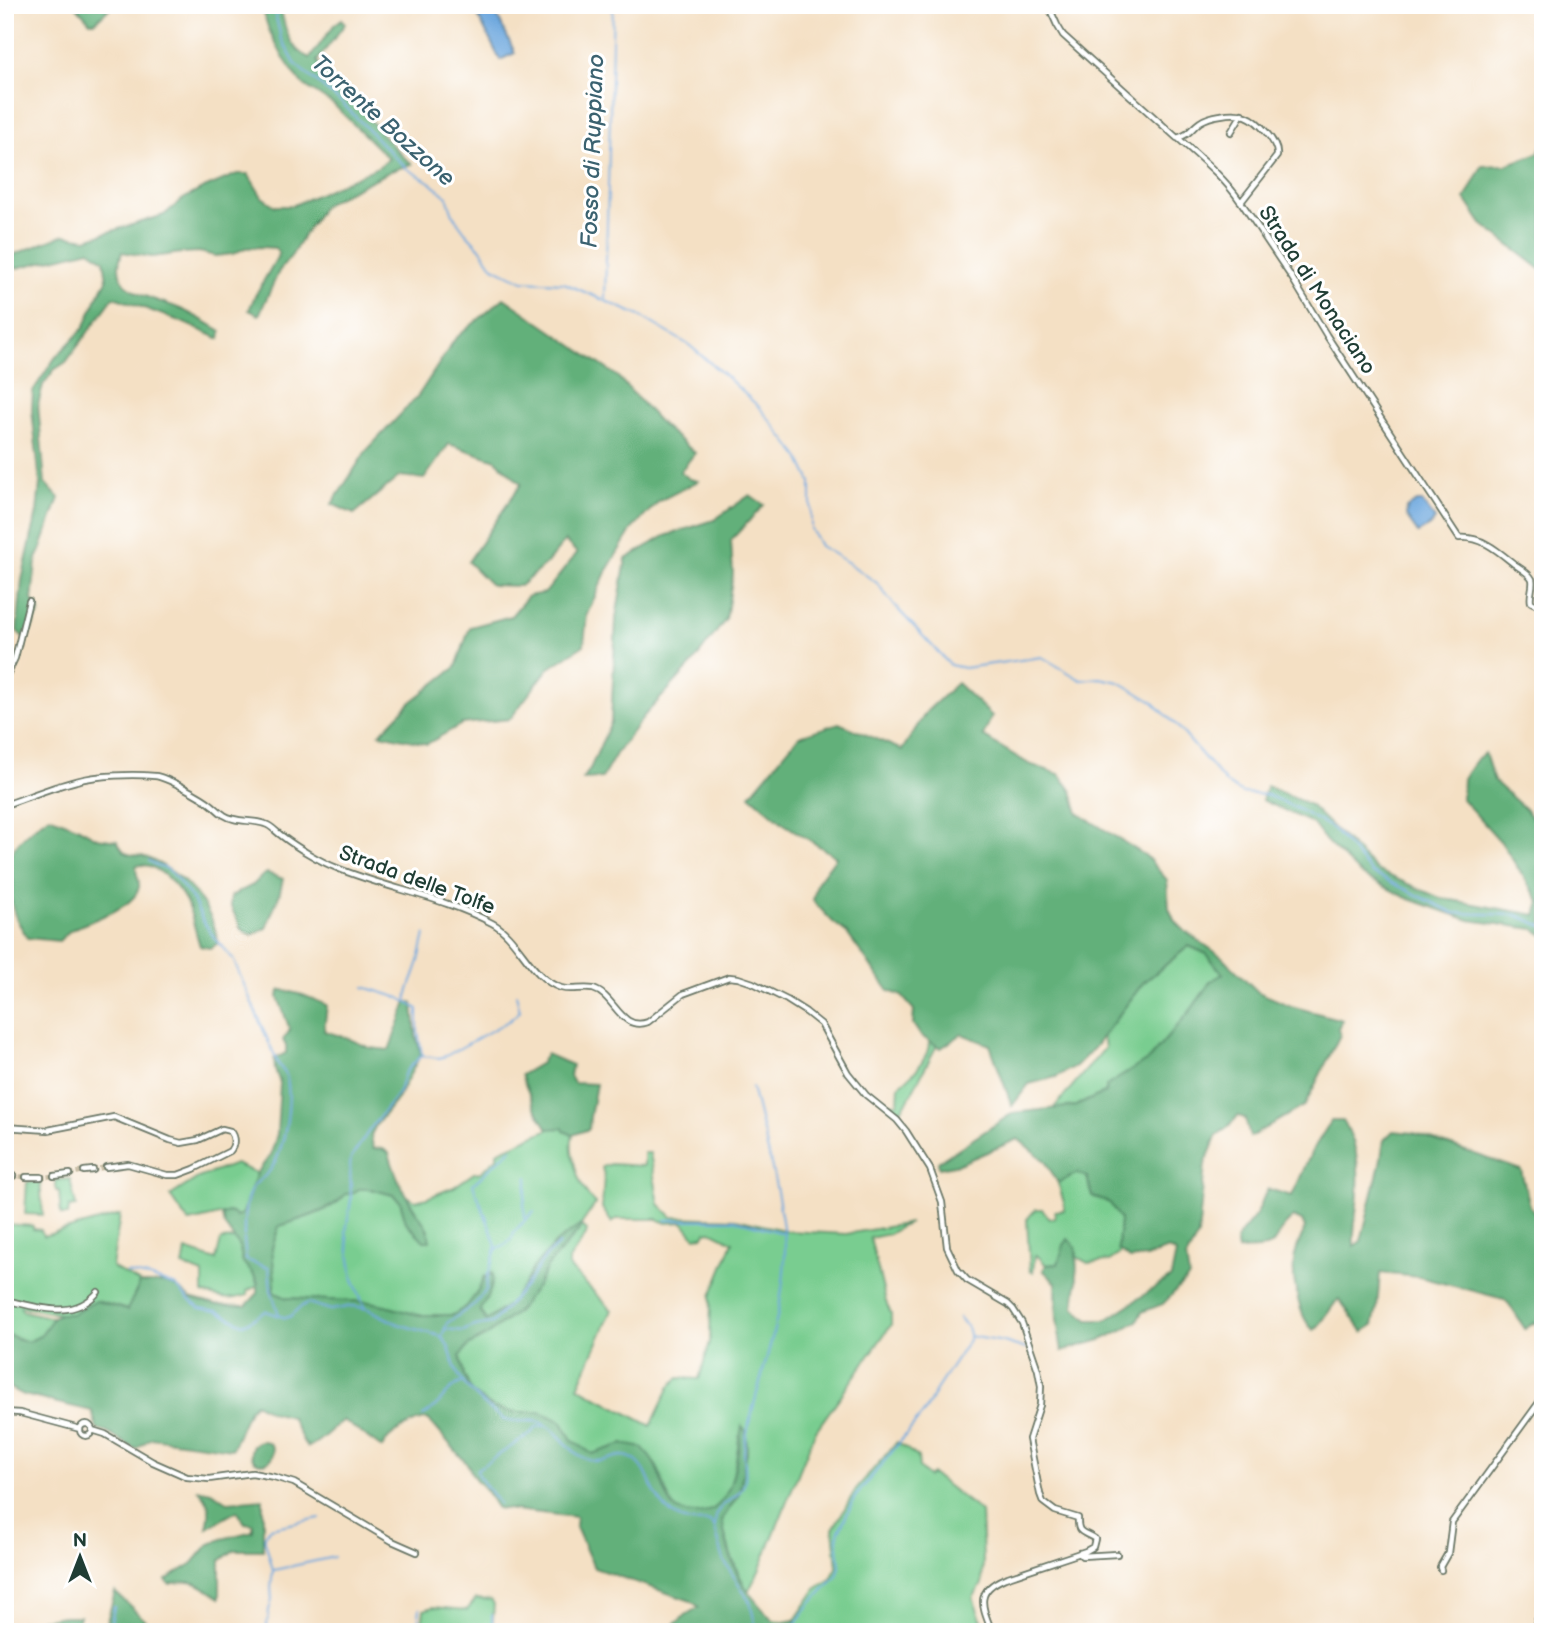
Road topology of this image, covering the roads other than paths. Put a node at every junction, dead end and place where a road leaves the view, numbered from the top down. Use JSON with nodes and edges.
{"nodes":[{"id":1,"x":1048,"y":5,"type":"edge"},
{"id":2,"x":1242,"y":114,"type":"junction"},
{"id":3,"x":1231,"y":132,"type":"dead end"},
{"id":4,"x":1177,"y":138,"type":"junction"},
{"id":5,"x":1241,"y":202,"type":"junction"},
{"id":6,"x":29,"y":601,"type":"dead end"},
{"id":7,"x":1543,"y":608,"type":"edge"},
{"id":8,"x":5,"y":679,"type":"edge"},
{"id":9,"x":5,"y":805,"type":"edge"},
{"id":10,"x":5,"y":1127,"type":"edge"},
{"id":11,"x":106,"y":1167,"type":"tunnel mouth"},
{"id":12,"x":93,"y":1170,"type":"tunnel mouth"},
{"id":13,"x":84,"y":1171,"type":"tunnel mouth"},
{"id":14,"x":71,"y":1174,"type":"tunnel mouth"},
{"id":15,"x":5,"y":1176,"type":"edge"},
{"id":16,"x":13,"y":1176,"type":"tunnel mouth"},
{"id":17,"x":54,"y":1176,"type":"tunnel mouth"},
{"id":18,"x":26,"y":1177,"type":"tunnel mouth"},
{"id":19,"x":41,"y":1177,"type":"tunnel mouth"},
{"id":20,"x":97,"y":1292,"type":"dead end"},
{"id":21,"x":5,"y":1300,"type":"edge"},
{"id":22,"x":1540,"y":1401,"type":"dead end"},
{"id":23,"x":5,"y":1412,"type":"edge"},
{"id":24,"x":80,"y":1429,"type":"junction"},
{"id":25,"x":92,"y":1430,"type":"junction"},
{"id":26,"x":417,"y":1552,"type":"dead end"},
{"id":27,"x":1079,"y":1553,"type":"junction"},
{"id":28,"x":1117,"y":1554,"type":"dead end"},
{"id":29,"x":1441,"y":1570,"type":"dead end"},
{"id":30,"x":1543,"y":1603,"type":"edge"},
{"id":31,"x":992,"y":1632,"type":"edge"},
{"id":32,"x":1535,"y":1632,"type":"edge"}],
"edges":[{"from":1,"to":4,"type":"street"},
{"from":2,"to":3,"type":"street"},
{"from":2,"to":4,"type":"street"},
{"from":2,"to":5,"type":"street","name":"Strada di Monaciano"},
{"from":4,"to":5,"type":"street"},
{"from":5,"to":7,"type":"street","name":"Strada di Monaciano"},
{"from":6,"to":8,"type":"street"},
{"from":9,"to":27,"type":"street","name":"Strada delle Tolfe"},
{"from":10,"to":11,"type":"street"},
{"from":12,"to":13,"type":"street"},
{"from":14,"to":17,"type":"street"},
{"from":15,"to":16,"type":"street"},
{"from":18,"to":19,"type":"street"},
{"from":20,"to":21,"type":"street"},
{"from":22,"to":29,"type":"street"},
{"from":23,"to":24,"type":"street"},
{"from":24,"to":25,"type":"street"},
{"from":24,"to":25,"type":"street"},
{"from":25,"to":26,"type":"street"},
{"from":27,"to":28,"type":"street"},
{"from":27,"to":31,"type":"street"},
{"from":30,"to":32,"type":"main road"}]}
